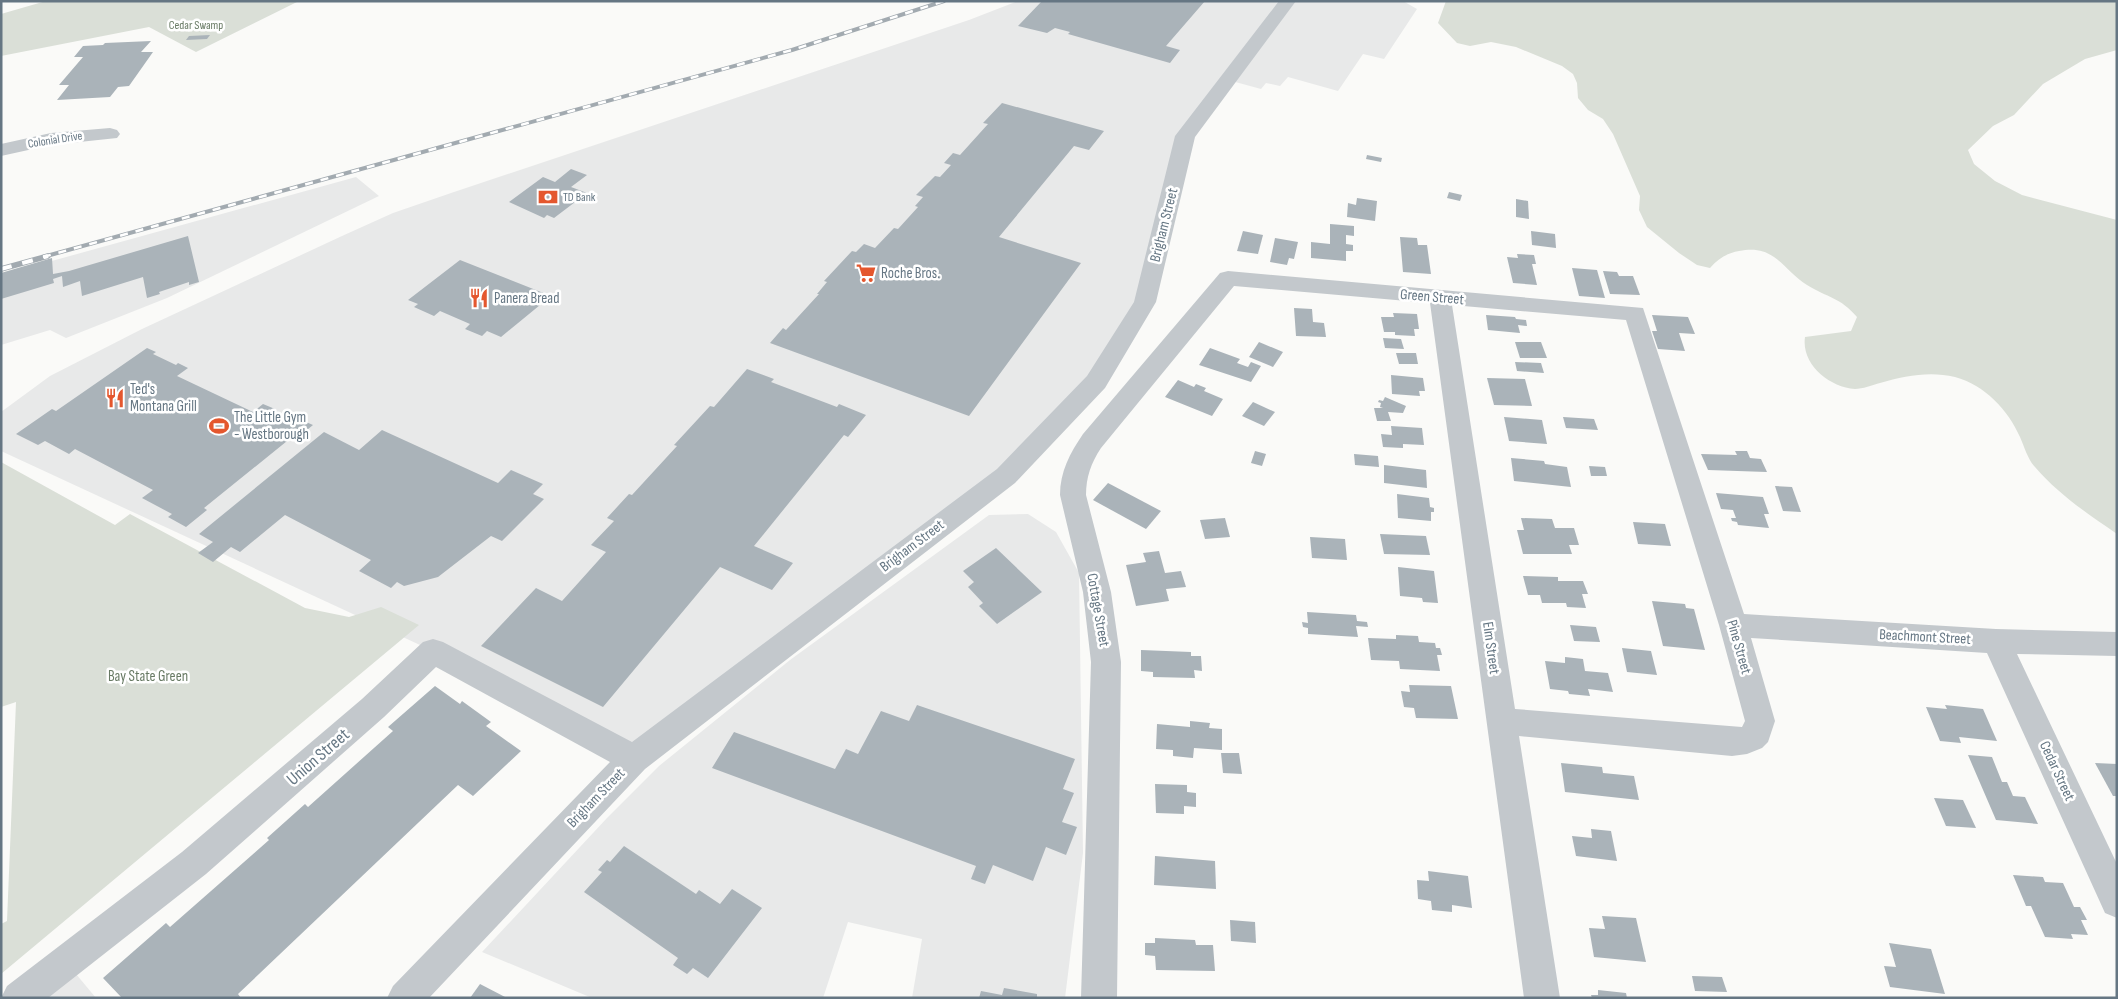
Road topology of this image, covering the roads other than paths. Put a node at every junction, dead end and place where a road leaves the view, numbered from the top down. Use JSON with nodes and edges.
{"nodes":[{"id":1,"x":1288,"y":1,"type":"edge"},
{"id":2,"x":110,"y":134,"type":"dead end"},
{"id":3,"x":1,"y":150,"type":"edge"},
{"id":4,"x":1228,"y":278,"type":"joint"},
{"id":5,"x":1440,"y":298,"type":"junction"},
{"id":6,"x":1636,"y":313,"type":"joint"},
{"id":7,"x":1733,"y":625,"type":"junction"},
{"id":8,"x":1996,"y":640,"type":"junction"},
{"id":9,"x":2117,"y":644,"type":"edge"},
{"id":10,"x":1502,"y":721,"type":"junction"},
{"id":11,"x":634,"y":759,"type":"junction"},
{"id":12,"x":2117,"y":901,"type":"edge"},
{"id":13,"x":19,"y":998,"type":"edge"},
{"id":14,"x":405,"y":998,"type":"edge"},
{"id":15,"x":1099,"y":998,"type":"edge"},
{"id":16,"x":1542,"y":998,"type":"edge"}],
"edges":[{"from":1,"to":11,"type":"street","name":"Brigham Street"},
{"from":2,"to":3,"type":"street","name":"Colonial Drive"},
{"from":4,"to":5,"type":"street","name":"Green Street"},
{"from":4,"to":15,"type":"street","name":"Cottage Street"},
{"from":5,"to":6,"type":"street","name":"Green Street"},
{"from":5,"to":10,"type":"street","name":"Elm Street"},
{"from":6,"to":7,"type":"street","name":"Pine Street"},
{"from":7,"to":8,"type":"street","name":"Beachmont Street"},
{"from":7,"to":10,"type":"street","name":"Pine Street"},
{"from":8,"to":9,"type":"street","name":"Beachmont Street"},
{"from":8,"to":12,"type":"street","name":"Cedar Street"},
{"from":10,"to":16,"type":"street","name":"Elm Street"},
{"from":11,"to":13,"type":"street","name":"Union Street"},
{"from":11,"to":14,"type":"street","name":"Brigham Street"}]}
